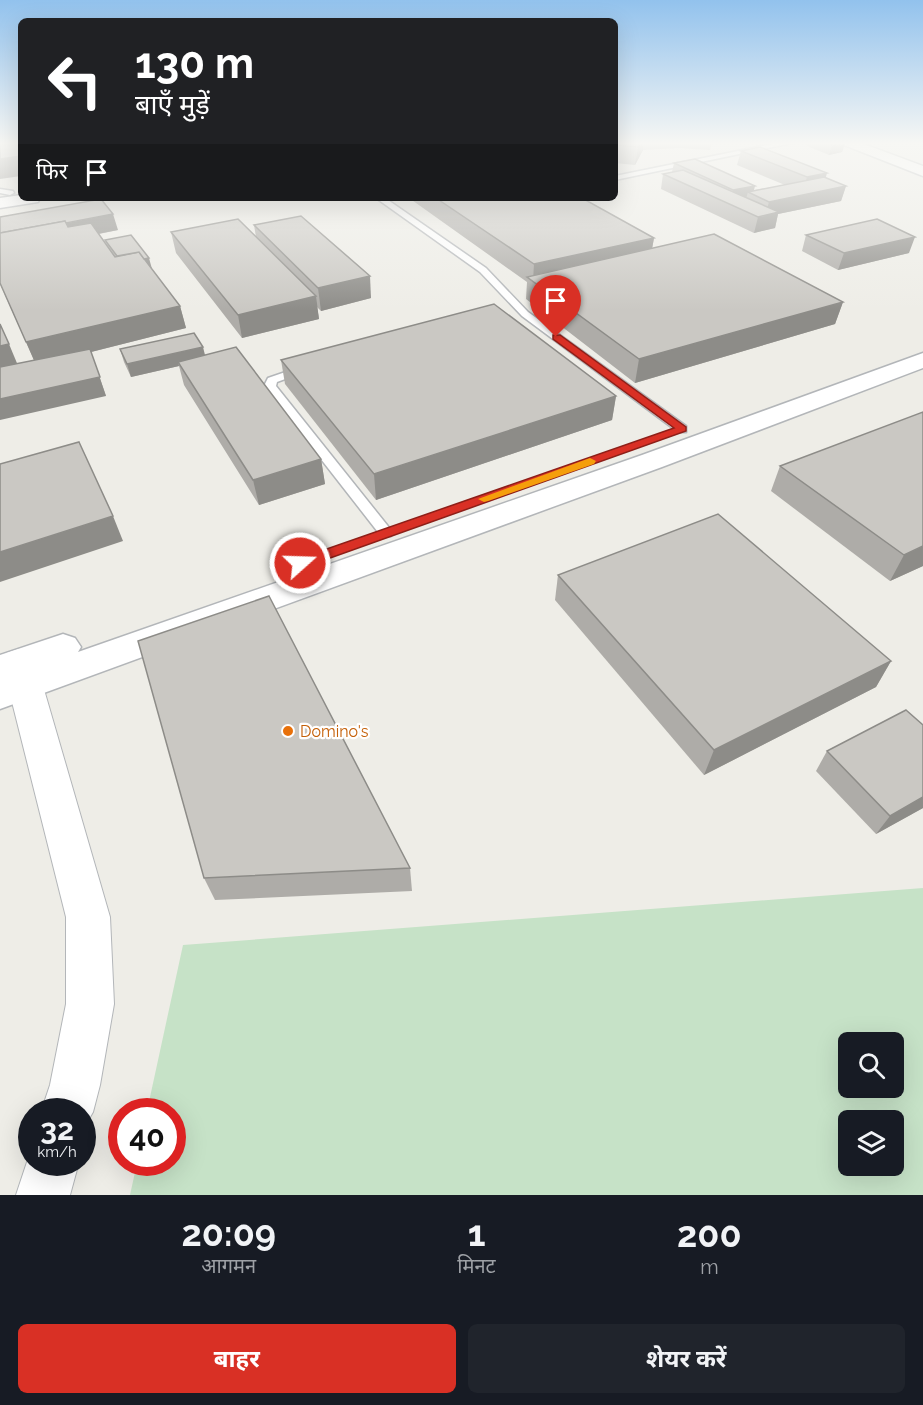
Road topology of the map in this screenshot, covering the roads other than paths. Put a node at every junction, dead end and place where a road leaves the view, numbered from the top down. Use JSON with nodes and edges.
{"nodes":[{"id":1,"x":384,"y":201,"type":"edge"},
{"id":2,"x":525,"y":314,"type":"junction"},
{"id":3,"x":514,"y":317,"type":"edge"},
{"id":4,"x":923,"y":342,"type":"edge"},
{"id":5,"x":923,"y":360,"type":"edge"},
{"id":6,"x":312,"y":366,"type":"edge"},
{"id":7,"x":682,"y":429,"type":"junction"},
{"id":8,"x":386,"y":533,"type":"junction"},
{"id":9,"x":11,"y":678,"type":"edge"},
{"id":10,"x":72,"y":1098,"type":"edge"},
{"id":11,"x":48,"y":1176,"type":"edge"},
{"id":12,"x":43,"y":1195,"type":"edge"}],
"edges":[{"from":1,"to":2,"type":"lane"},
{"from":2,"to":3,"type":"lane"},
{"from":2,"to":7,"type":"lane"},
{"from":4,"to":7,"type":"street"},
{"from":5,"to":9,"type":"street"},
{"from":6,"to":8,"type":"lane"},
{"from":7,"to":8,"type":"street"},
{"from":8,"to":9,"type":"street"},
{"from":9,"to":10,"type":"street"},
{"from":11,"to":12,"type":"street"}]}
